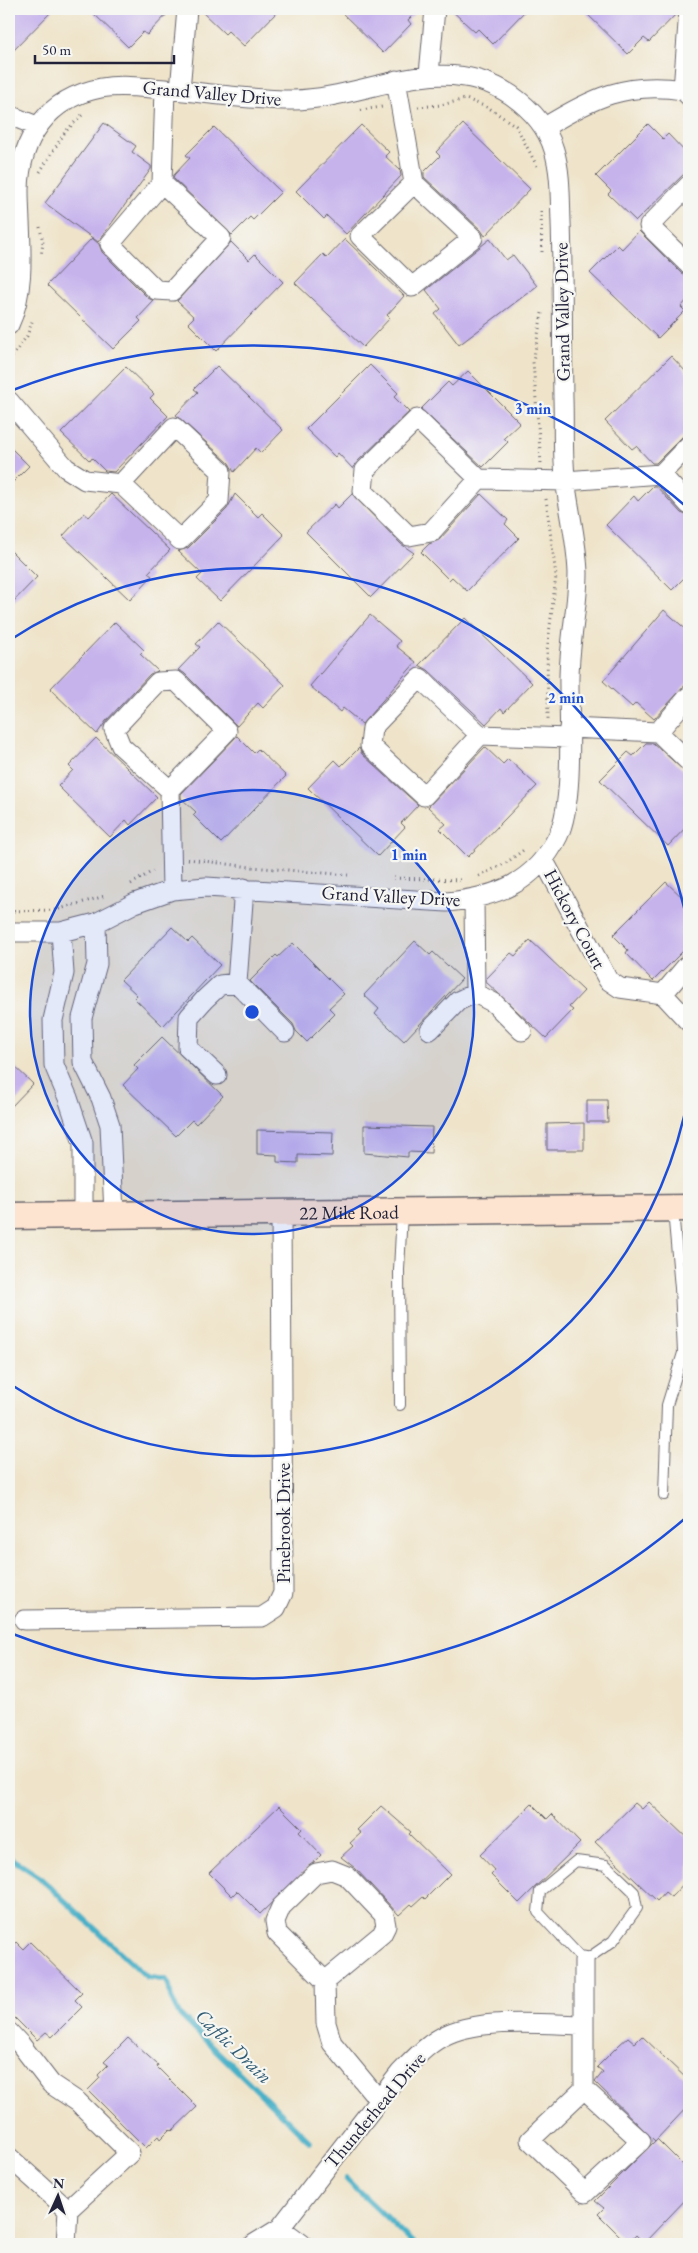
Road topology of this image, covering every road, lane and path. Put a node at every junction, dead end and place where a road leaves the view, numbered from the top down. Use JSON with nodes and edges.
{"nodes":[{"id":1,"x":187,"y":9,"type":"edge"},
{"id":2,"x":435,"y":9,"type":"edge"},
{"id":3,"x":688,"y":10,"type":"edge"},
{"id":4,"x":429,"y":74,"type":"junction"},
{"id":5,"x":396,"y":80,"type":"junction"},
{"id":6,"x":173,"y":90,"type":"junction"},
{"id":7,"x":686,"y":93,"type":"edge"},
{"id":8,"x":9,"y":115,"type":"edge"},
{"id":9,"x":37,"y":126,"type":"junction"},
{"id":10,"x":545,"y":127,"type":"junction"},
{"id":11,"x":162,"y":183,"type":"junction"},
{"id":12,"x":414,"y":184,"type":"junction"},
{"id":13,"x":689,"y":185,"type":"edge"},
{"id":14,"x":689,"y":265,"type":"edge"},
{"id":15,"x":9,"y":325,"type":"edge"},
{"id":16,"x":9,"y":401,"type":"edge"},
{"id":17,"x":689,"y":445,"type":"edge"},
{"id":18,"x":661,"y":474,"type":"junction"},
{"id":19,"x":479,"y":479,"type":"junction"},
{"id":20,"x":565,"y":481,"type":"junction"},
{"id":21,"x":121,"y":484,"type":"junction"},
{"id":22,"x":689,"y":505,"type":"edge"},
{"id":23,"x":689,"y":696,"type":"edge"},
{"id":24,"x":658,"y":732,"type":"junction"},
{"id":25,"x":569,"y":733,"type":"junction"},
{"id":26,"x":480,"y":735,"type":"junction"},
{"id":27,"x":689,"y":762,"type":"edge"},
{"id":28,"x":170,"y":790,"type":"junction"},
{"id":29,"x":543,"y":859,"type":"junction"},
{"id":30,"x":244,"y":888,"type":"junction"},
{"id":31,"x":172,"y":890,"type":"junction"},
{"id":32,"x":474,"y":899,"type":"junction"},
{"id":33,"x":96,"y":923,"type":"junction"},
{"id":34,"x":9,"y":932,"type":"edge"},
{"id":35,"x":61,"y":932,"type":"junction"},
{"id":36,"x":689,"y":963,"type":"edge"},
{"id":37,"x":238,"y":983,"type":"junction"},
{"id":38,"x":476,"y":993,"type":"junction"},
{"id":39,"x":663,"y":994,"type":"junction"},
{"id":40,"x":689,"y":1022,"type":"edge"},
{"id":41,"x":430,"y":1030,"type":"dead end"},
{"id":42,"x":522,"y":1031,"type":"dead end"},
{"id":43,"x":284,"y":1032,"type":"dead end"},
{"id":44,"x":83,"y":1062,"type":"junction"},
{"id":45,"x":54,"y":1065,"type":"junction"},
{"id":46,"x":217,"y":1075,"type":"dead end"},
{"id":47,"x":681,"y":1208,"type":"edge"},
{"id":48,"x":402,"y":1211,"type":"junction"},
{"id":49,"x":281,"y":1212,"type":"junction"},
{"id":50,"x":82,"y":1214,"type":"junction"},
{"id":51,"x":114,"y":1214,"type":"junction"},
{"id":52,"x":9,"y":1216,"type":"edge"},
{"id":53,"x":400,"y":1405,"type":"dead end"},
{"id":54,"x":664,"y":1495,"type":"dead end"},
{"id":55,"x":24,"y":1620,"type":"dead end"},
{"id":56,"x":584,"y":1960,"type":"junction"},
{"id":57,"x":325,"y":1981,"type":"junction"},
{"id":58,"x":583,"y":2025,"type":"junction"},
{"id":59,"x":9,"y":2032,"type":"edge"},
{"id":60,"x":584,"y":2088,"type":"junction"},
{"id":61,"x":379,"y":2100,"type":"junction"},
{"id":62,"x":9,"y":2157,"type":"edge"},
{"id":63,"x":68,"y":2210,"type":"junction"},
{"id":64,"x":280,"y":2228,"type":"junction"},
{"id":65,"x":66,"y":2244,"type":"edge"},
{"id":66,"x":254,"y":2244,"type":"edge"},
{"id":67,"x":302,"y":2244,"type":"edge"}],
"edges":[{"from":1,"to":6,"type":"street"},
{"from":2,"to":4,"type":"street"},
{"from":3,"to":7,"type":"street"},
{"from":4,"to":5,"type":"street","name":"Grand Valley Drive"},
{"from":4,"to":10,"type":"street","name":"Grand Valley Drive"},
{"from":5,"to":6,"type":"street","name":"Grand Valley Drive"},
{"from":5,"to":12,"type":"street"},
{"from":6,"to":9,"type":"street","name":"Grand Valley Drive"},
{"from":6,"to":11,"type":"street"},
{"from":7,"to":10,"type":"street"},
{"from":8,"to":9,"type":"street"},
{"from":9,"to":15,"type":"street","name":"Grand Valley Drive"},
{"from":10,"to":20,"type":"street","name":"Grand Valley Drive"},
{"from":11,"to":11,"type":"street"},
{"from":12,"to":12,"type":"street"},
{"from":13,"to":14,"type":"street"},
{"from":16,"to":21,"type":"street"},
{"from":17,"to":18,"type":"street"},
{"from":18,"to":20,"type":"street"},
{"from":18,"to":22,"type":"street"},
{"from":19,"to":19,"type":"street"},
{"from":19,"to":20,"type":"street"},
{"from":20,"to":25,"type":"street","name":"Grand Valley Drive"},
{"from":21,"to":21,"type":"street"},
{"from":23,"to":24,"type":"street"},
{"from":24,"to":25,"type":"street"},
{"from":24,"to":27,"type":"street"},
{"from":25,"to":26,"type":"street"},
{"from":25,"to":29,"type":"street","name":"Grand Valley Drive"},
{"from":26,"to":26,"type":"street"},
{"from":28,"to":28,"type":"street"},
{"from":28,"to":31,"type":"street"},
{"from":29,"to":32,"type":"street","name":"Grand Valley Drive"},
{"from":29,"to":39,"type":"street","name":"Hickory Court"},
{"from":30,"to":31,"type":"street","name":"Grand Valley Drive"},
{"from":30,"to":32,"type":"street","name":"Grand Valley Drive"},
{"from":30,"to":37,"type":"street"},
{"from":31,"to":33,"type":"street","name":"Grand Valley Drive"},
{"from":32,"to":38,"type":"street"},
{"from":33,"to":35,"type":"street","name":"Grand Valley Drive"},
{"from":33,"to":44,"type":"street"},
{"from":34,"to":35,"type":"street","name":"Grand Valley Drive"},
{"from":35,"to":45,"type":"street"},
{"from":36,"to":39,"type":"street"},
{"from":37,"to":43,"type":"street"},
{"from":37,"to":46,"type":"street"},
{"from":38,"to":41,"type":"street"},
{"from":38,"to":42,"type":"street"},
{"from":39,"to":40,"type":"street"},
{"from":44,"to":45,"type":"street"},
{"from":44,"to":51,"type":"street"},
{"from":45,"to":50,"type":"street"},
{"from":47,"to":48,"type":"street","name":"22 Mile Road"},
{"from":47,"to":54,"type":"lane"},
{"from":48,"to":49,"type":"street","name":"22 Mile Road"},
{"from":48,"to":53,"type":"lane"},
{"from":49,"to":51,"type":"street","name":"22 Mile Road"},
{"from":49,"to":55,"type":"street","name":"Pinebrook Drive"},
{"from":50,"to":51,"type":"street","name":"22 Mile Road"},
{"from":50,"to":52,"type":"street","name":"22 Mile Road"},
{"from":56,"to":56,"type":"lane"},
{"from":56,"to":58,"type":"street"},
{"from":57,"to":57,"type":"street"},
{"from":57,"to":61,"type":"street"},
{"from":58,"to":60,"type":"street"},
{"from":58,"to":61,"type":"street","name":"Thunderhead Drive"},
{"from":59,"to":63,"type":"street"},
{"from":60,"to":60,"type":"street"},
{"from":61,"to":64,"type":"street","name":"Thunderhead Drive"},
{"from":62,"to":63,"type":"street"},
{"from":63,"to":65,"type":"street"},
{"from":64,"to":66,"type":"street","name":"Thunderhead Drive"},
{"from":64,"to":67,"type":"street"}]}
